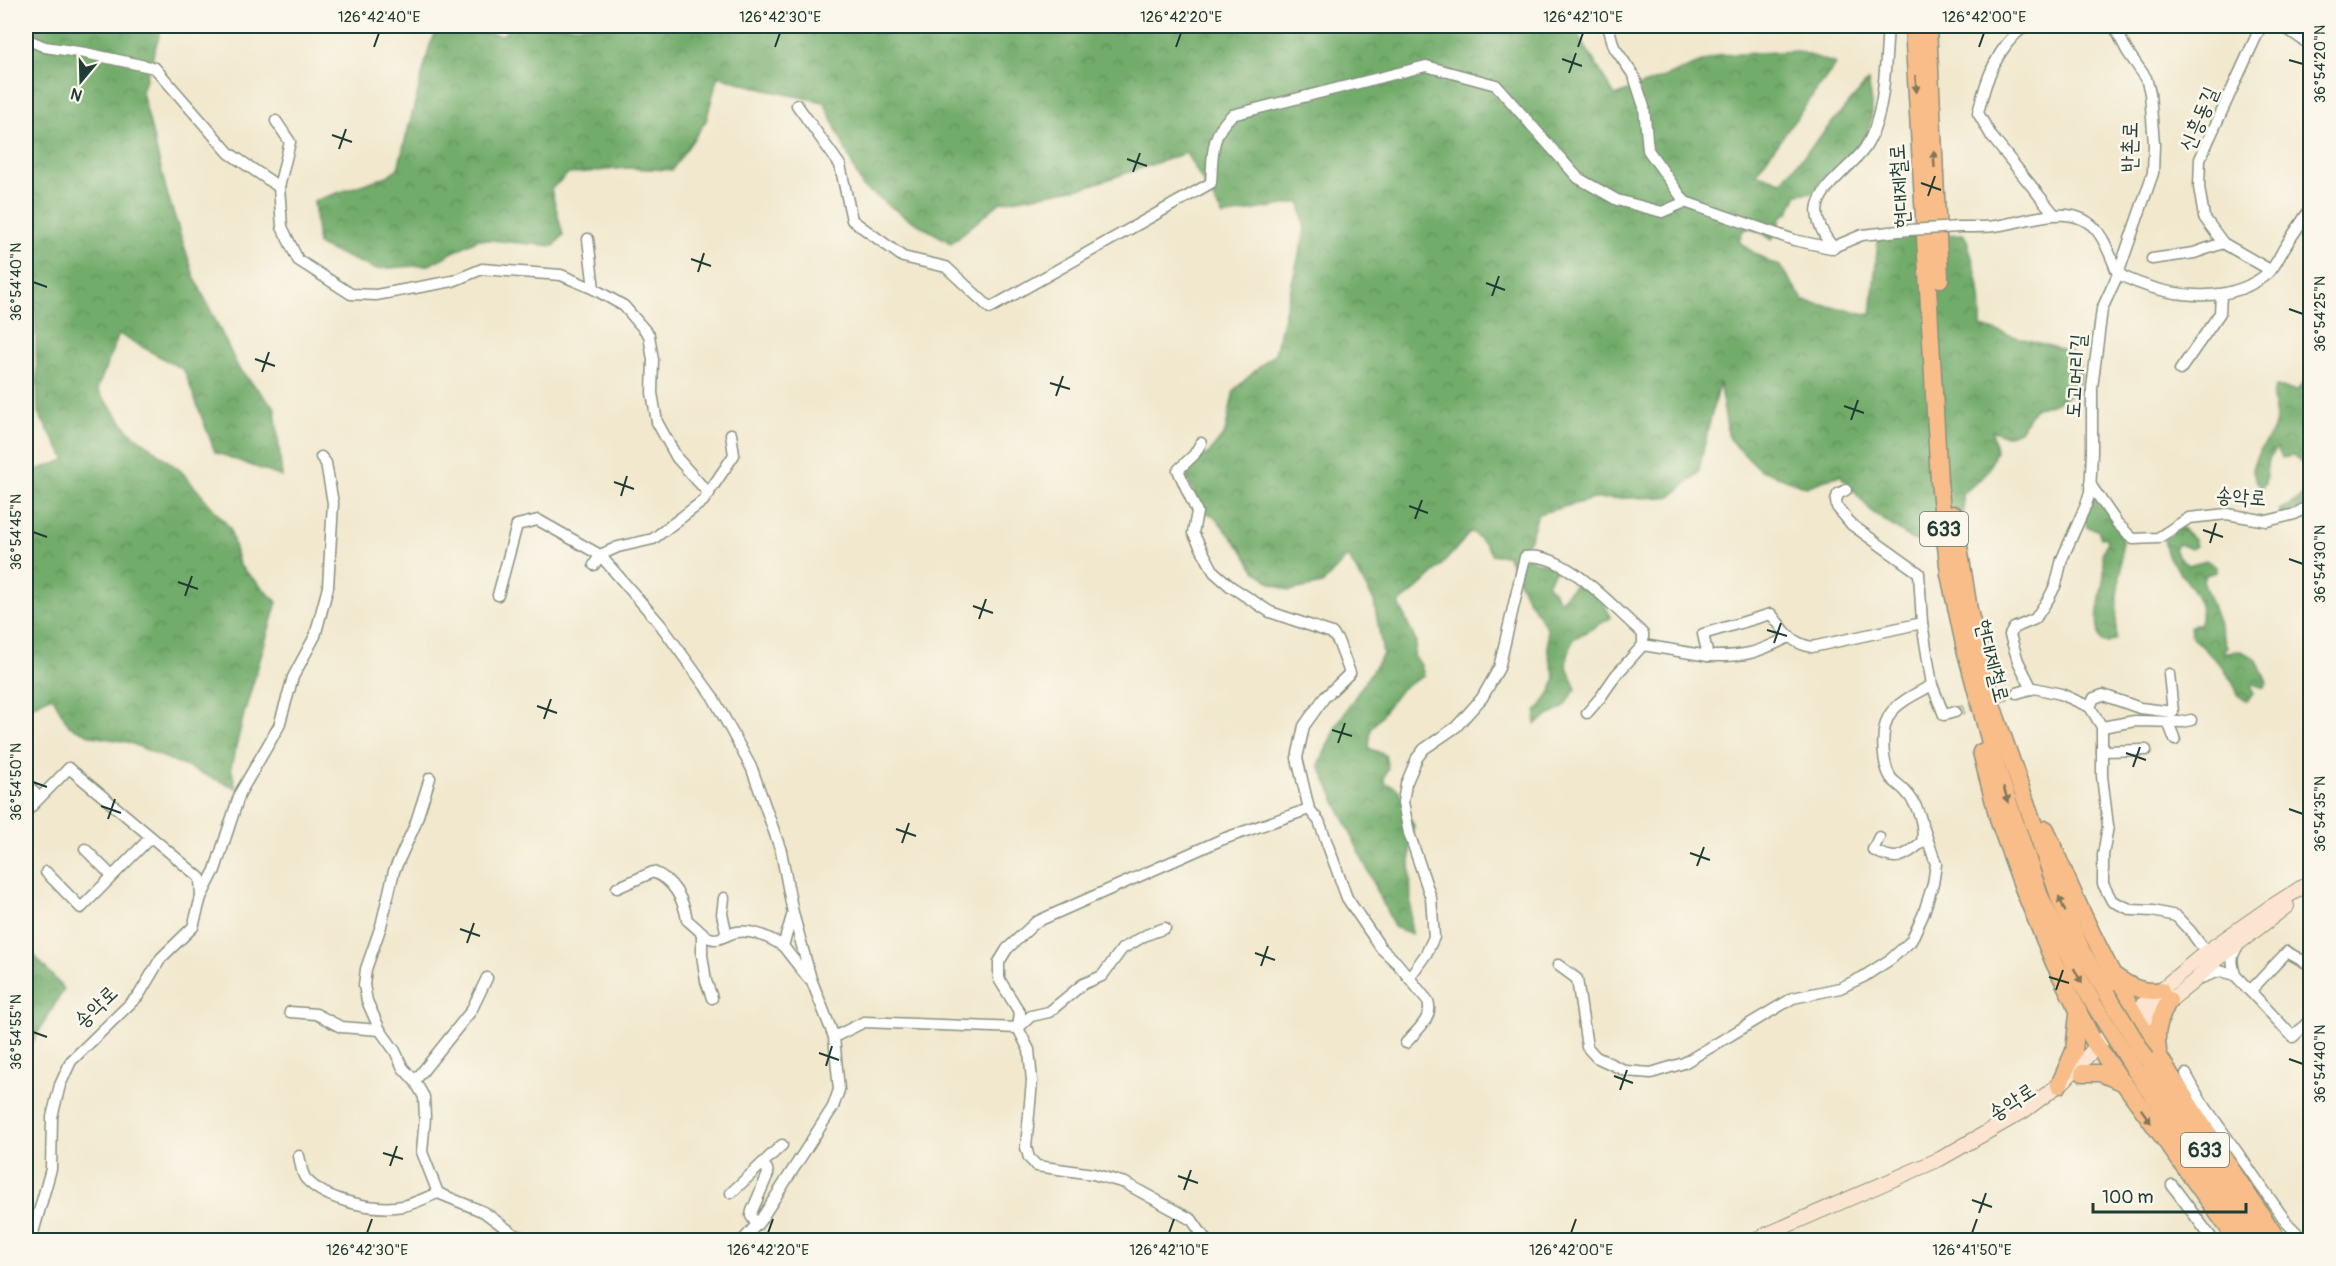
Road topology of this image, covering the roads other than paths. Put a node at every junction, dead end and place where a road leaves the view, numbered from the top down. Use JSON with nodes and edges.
{"nodes":[{"id":1,"x":1608,"y":26,"type":"edge"},
{"id":2,"x":1888,"y":26,"type":"edge"},
{"id":3,"x":1913,"y":26,"type":"edge"},
{"id":4,"x":1928,"y":26,"type":"edge"},
{"id":5,"x":2025,"y":26,"type":"edge"},
{"id":6,"x":2114,"y":26,"type":"edge"},
{"id":7,"x":2261,"y":26,"type":"edge"},
{"id":8,"x":2283,"y":26,"type":"edge"},
{"id":9,"x":2302,"y":26,"type":"edge"},
{"id":10,"x":2310,"y":32,"type":"edge"},
{"id":11,"x":26,"y":39,"type":"edge"},
{"id":12,"x":2310,"y":45,"type":"edge"},
{"id":13,"x":797,"y":105,"type":"dead end"},
{"id":14,"x":276,"y":121,"type":"dead end"},
{"id":15,"x":279,"y":187,"type":"junction"},
{"id":16,"x":1685,"y":202,"type":"junction"},
{"id":17,"x":2310,"y":209,"type":"edge"},
{"id":18,"x":2054,"y":214,"type":"junction"},
{"id":19,"x":588,"y":239,"type":"dead end"},
{"id":20,"x":2223,"y":243,"type":"junction"},
{"id":21,"x":1834,"y":248,"type":"junction"},
{"id":22,"x":2152,"y":259,"type":"dead end"},
{"id":23,"x":2270,"y":270,"type":"junction"},
{"id":24,"x":2118,"y":274,"type":"junction"},
{"id":25,"x":594,"y":289,"type":"junction"},
{"id":26,"x":2221,"y":295,"type":"junction"},
{"id":27,"x":2180,"y":370,"type":"dead end"},
{"id":28,"x":730,"y":434,"type":"dead end"},
{"id":29,"x":1201,"y":443,"type":"dead end"},
{"id":30,"x":321,"y":457,"type":"dead end"},
{"id":31,"x":2090,"y":484,"type":"junction"},
{"id":32,"x":1846,"y":490,"type":"dead end"},
{"id":33,"x":709,"y":494,"type":"junction"},
{"id":34,"x":2310,"y":505,"type":"edge"},
{"id":35,"x":1959,"y":551,"type":"junction"},
{"id":36,"x":597,"y":560,"type":"junction"},
{"id":37,"x":1949,"y":574,"type":"junction"},
{"id":38,"x":498,"y":595,"type":"dead end"},
{"id":39,"x":1922,"y":622,"type":"junction"},
{"id":40,"x":1789,"y":637,"type":"junction"},
{"id":41,"x":1643,"y":645,"type":"junction"},
{"id":42,"x":1708,"y":656,"type":"junction"},
{"id":43,"x":2169,"y":674,"type":"dead end"},
{"id":44,"x":1932,"y":685,"type":"junction"},
{"id":45,"x":2032,"y":689,"type":"junction"},
{"id":46,"x":2017,"y":693,"type":"tunnel mouth"},
{"id":47,"x":2090,"y":707,"type":"junction"},
{"id":48,"x":1955,"y":712,"type":"dead end"},
{"id":49,"x":1587,"y":713,"type":"dead end"},
{"id":50,"x":2191,"y":720,"type":"dead end"},
{"id":51,"x":2168,"y":722,"type":"junction"},
{"id":52,"x":2102,"y":727,"type":"junction"},
{"id":53,"x":2175,"y":740,"type":"dead end"},
{"id":54,"x":2145,"y":750,"type":"dead end"},
{"id":55,"x":2102,"y":751,"type":"junction"},
{"id":56,"x":430,"y":778,"type":"dead end"},
{"id":57,"x":26,"y":783,"type":"edge"},
{"id":58,"x":39,"y":798,"type":"junction"},
{"id":59,"x":1310,"y":808,"type":"junction"},
{"id":60,"x":26,"y":812,"type":"edge"},
{"id":61,"x":1924,"y":829,"type":"junction"},
{"id":62,"x":151,"y":837,"type":"junction"},
{"id":63,"x":1879,"y":837,"type":"dead end"},
{"id":64,"x":85,"y":849,"type":"dead end"},
{"id":65,"x":46,"y":872,"type":"dead end"},
{"id":66,"x":112,"y":876,"type":"junction"},
{"id":67,"x":2310,"y":882,"type":"edge"},
{"id":68,"x":617,"y":888,"type":"dead end"},
{"id":69,"x":2310,"y":889,"type":"edge"},
{"id":70,"x":201,"y":897,"type":"junction"},
{"id":71,"x":724,"y":898,"type":"dead end"},
{"id":72,"x":793,"y":913,"type":"junction"},
{"id":73,"x":1165,"y":928,"type":"dead end"},
{"id":74,"x":702,"y":932,"type":"junction"},
{"id":75,"x":727,"y":935,"type":"junction"},
{"id":76,"x":2242,"y":940,"type":"junction"},
{"id":77,"x":783,"y":946,"type":"junction"},
{"id":78,"x":2206,"y":952,"type":"junction"},
{"id":79,"x":1558,"y":965,"type":"dead end"},
{"id":80,"x":2310,"y":965,"type":"edge"},
{"id":81,"x":2114,"y":975,"type":"junction"},
{"id":82,"x":2235,"y":975,"type":"junction"},
{"id":83,"x":487,"y":978,"type":"dead end"},
{"id":84,"x":1408,"y":978,"type":"junction"},
{"id":85,"x":2193,"y":982,"type":"junction"},
{"id":86,"x":814,"y":986,"type":"junction"},
{"id":87,"x":2250,"y":991,"type":"junction"},
{"id":88,"x":2165,"y":995,"type":"junction"},
{"id":89,"x":711,"y":999,"type":"dead end"},
{"id":90,"x":2101,"y":1000,"type":"junction"},
{"id":91,"x":2078,"y":1010,"type":"junction"},
{"id":92,"x":290,"y":1012,"type":"dead end"},
{"id":93,"x":2138,"y":1018,"type":"junction"},
{"id":94,"x":2310,"y":1020,"type":"edge"},
{"id":95,"x":1018,"y":1028,"type":"junction"},
{"id":96,"x":380,"y":1030,"type":"junction"},
{"id":97,"x":834,"y":1037,"type":"junction"},
{"id":98,"x":1406,"y":1043,"type":"dead end"},
{"id":99,"x":2101,"y":1051,"type":"junction"},
{"id":100,"x":2146,"y":1061,"type":"junction"},
{"id":101,"x":2083,"y":1073,"type":"junction"},
{"id":102,"x":2186,"y":1074,"type":"dead end"},
{"id":103,"x":415,"y":1081,"type":"junction"},
{"id":104,"x":2122,"y":1082,"type":"junction"},
{"id":105,"x":2059,"y":1084,"type":"junction"},
{"id":106,"x":782,"y":1145,"type":"dead end"},
{"id":107,"x":299,"y":1156,"type":"dead end"},
{"id":108,"x":762,"y":1164,"type":"junction"},
{"id":109,"x":2172,"y":1185,"type":"dead end"},
{"id":110,"x":438,"y":1193,"type":"junction"},
{"id":111,"x":731,"y":1193,"type":"dead end"},
{"id":112,"x":757,"y":1225,"type":"junction"},
{"id":113,"x":1773,"y":1239,"type":"edge"},
{"id":114,"x":31,"y":1240,"type":"edge"},
{"id":115,"x":532,"y":1240,"type":"edge"},
{"id":116,"x":743,"y":1240,"type":"edge"},
{"id":117,"x":1206,"y":1240,"type":"edge"},
{"id":118,"x":1754,"y":1240,"type":"edge"},
{"id":119,"x":2213,"y":1240,"type":"edge"},
{"id":120,"x":2237,"y":1240,"type":"edge"},
{"id":121,"x":2251,"y":1240,"type":"edge"},
{"id":122,"x":2266,"y":1240,"type":"edge"},
{"id":123,"x":2278,"y":1240,"type":"edge"},
{"id":124,"x":2304,"y":1240,"type":"edge"}],
"edges":[{"from":1,"to":16,"type":"street"},
{"from":2,"to":21,"type":"street"},
{"from":3,"to":37,"type":"highway","name":"현대제철로","number":"633","one_way":true},
{"from":35,"to":4,"type":"highway","name":"현대제철로","number":"633","one_way":true},
{"from":5,"to":18,"type":"street"},
{"from":6,"to":24,"type":"street","name":"반촌로"},
{"from":7,"to":20,"type":"street","name":"신흥동길"},
{"from":8,"to":12,"type":"street"},
{"from":9,"to":10,"type":"street"},
{"from":11,"to":15,"type":"street"},
{"from":13,"to":16,"type":"street"},
{"from":14,"to":15,"type":"street"},
{"from":15,"to":25,"type":"street"},
{"from":16,"to":21,"type":"street"},
{"from":17,"to":23,"type":"street"},
{"from":18,"to":21,"type":"street","bridge":true},
{"from":18,"to":24,"type":"street"},
{"from":19,"to":25,"type":"street"},
{"from":20,"to":22,"type":"street"},
{"from":20,"to":23,"type":"street","name":"신흥동길"},
{"from":23,"to":26,"type":"street"},
{"from":24,"to":26,"type":"street"},
{"from":24,"to":31,"type":"street","name":"도고머리길"},
{"from":25,"to":33,"type":"street"},
{"from":26,"to":27,"type":"street"},
{"from":28,"to":33,"type":"street"},
{"from":29,"to":59,"type":"street"},
{"from":30,"to":70,"type":"street","name":"송악로"},
{"from":31,"to":34,"type":"street","name":"송악로"},
{"from":31,"to":45,"type":"street","name":"도고머리길"},
{"from":32,"to":39,"type":"street"},
{"from":33,"to":36,"type":"street"},
{"from":35,"to":81,"type":"highway"},
{"from":90,"to":35,"type":"highway","name":"현대제철로","number":"633","one_way":true},
{"from":36,"to":38,"type":"street"},
{"from":36,"to":72,"type":"street"},
{"from":37,"to":90,"type":"highway","name":"현대제철로","number":"633","one_way":true},
{"from":37,"to":91,"type":"highway"},
{"from":39,"to":40,"type":"street"},
{"from":39,"to":44,"type":"street"},
{"from":40,"to":42,"type":"street"},
{"from":40,"to":42,"type":"street"},
{"from":41,"to":42,"type":"street"},
{"from":41,"to":49,"type":"street"},
{"from":41,"to":84,"type":"street"},
{"from":43,"to":47,"type":"street"},
{"from":44,"to":48,"type":"street"},
{"from":44,"to":61,"type":"street"},
{"from":45,"to":46,"type":"street"},
{"from":45,"to":47,"type":"street"},
{"from":47,"to":52,"type":"street"},
{"from":50,"to":51,"type":"street"},
{"from":51,"to":52,"type":"street"},
{"from":51,"to":53,"type":"street"},
{"from":52,"to":55,"type":"street"},
{"from":54,"to":55,"type":"street"},
{"from":55,"to":78,"type":"street"},
{"from":56,"to":96,"type":"street"},
{"from":57,"to":58,"type":"street"},
{"from":58,"to":60,"type":"street"},
{"from":58,"to":62,"type":"street"},
{"from":59,"to":84,"type":"street"},
{"from":59,"to":95,"type":"street"},
{"from":61,"to":63,"type":"street"},
{"from":61,"to":79,"type":"street"},
{"from":62,"to":66,"type":"street"},
{"from":62,"to":70,"type":"street"},
{"from":64,"to":66,"type":"street"},
{"from":65,"to":66,"type":"street"},
{"from":67,"to":78,"type":"main road"},
{"from":68,"to":74,"type":"street"},
{"from":69,"to":76,"type":"main road","name":"송악로"},
{"from":70,"to":114,"type":"street","name":"송악로"},
{"from":71,"to":75,"type":"street"},
{"from":72,"to":77,"type":"street"},
{"from":72,"to":86,"type":"street"},
{"from":73,"to":95,"type":"street"},
{"from":74,"to":75,"type":"street"},
{"from":74,"to":89,"type":"street"},
{"from":75,"to":77,"type":"street"},
{"from":76,"to":82,"type":"street"},
{"from":76,"to":85,"type":"main road","name":"송악로"},
{"from":77,"to":86,"type":"street"},
{"from":78,"to":88,"type":"main road"},
{"from":80,"to":87,"type":"street"},
{"from":81,"to":88,"type":"highway"},
{"from":81,"to":93,"type":"highway"},
{"from":82,"to":85,"type":"street"},
{"from":82,"to":87,"type":"street"},
{"from":83,"to":103,"type":"street"},
{"from":84,"to":98,"type":"street"},
{"from":85,"to":88,"type":"main road","name":"송악로"},
{"from":86,"to":97,"type":"street"},
{"from":87,"to":94,"type":"street"},
{"from":88,"to":93,"type":"main road","name":"송악로"},
{"from":88,"to":100,"type":"highway"},
{"from":90,"to":100,"type":"highway","name":"현대제철로","number":"633","bridge":true},
{"from":91,"to":99,"type":"highway"},
{"from":91,"to":105,"type":"highway"},
{"from":92,"to":96,"type":"street"},
{"from":93,"to":99,"type":"main road","name":"송악로"},
{"from":93,"to":100,"type":"highway"},
{"from":95,"to":97,"type":"street"},
{"from":95,"to":117,"type":"street"},
{"from":96,"to":103,"type":"street"},
{"from":97,"to":112,"type":"street"},
{"from":99,"to":101,"type":"main road","name":"송악로"},
{"from":99,"to":104,"type":"highway"},
{"from":99,"to":105,"type":"main road"},
{"from":100,"to":121,"type":"highway","name":"현대제철로","number":"633"},
{"from":100,"to":122,"type":"highway","name":"현대제철로","number":"633"},
{"from":100,"to":123,"type":"highway"},
{"from":101,"to":104,"type":"highway"},
{"from":101,"to":113,"type":"main road","name":"송악로"},
{"from":102,"to":124,"type":"street"},
{"from":103,"to":110,"type":"street"},
{"from":104,"to":120,"type":"highway","one_way":true},
{"from":105,"to":118,"type":"main road"},
{"from":106,"to":108,"type":"street"},
{"from":107,"to":110,"type":"street"},
{"from":108,"to":111,"type":"street"},
{"from":108,"to":112,"type":"street"},
{"from":109,"to":119,"type":"street"},
{"from":110,"to":115,"type":"street"},
{"from":112,"to":116,"type":"street"}]}
